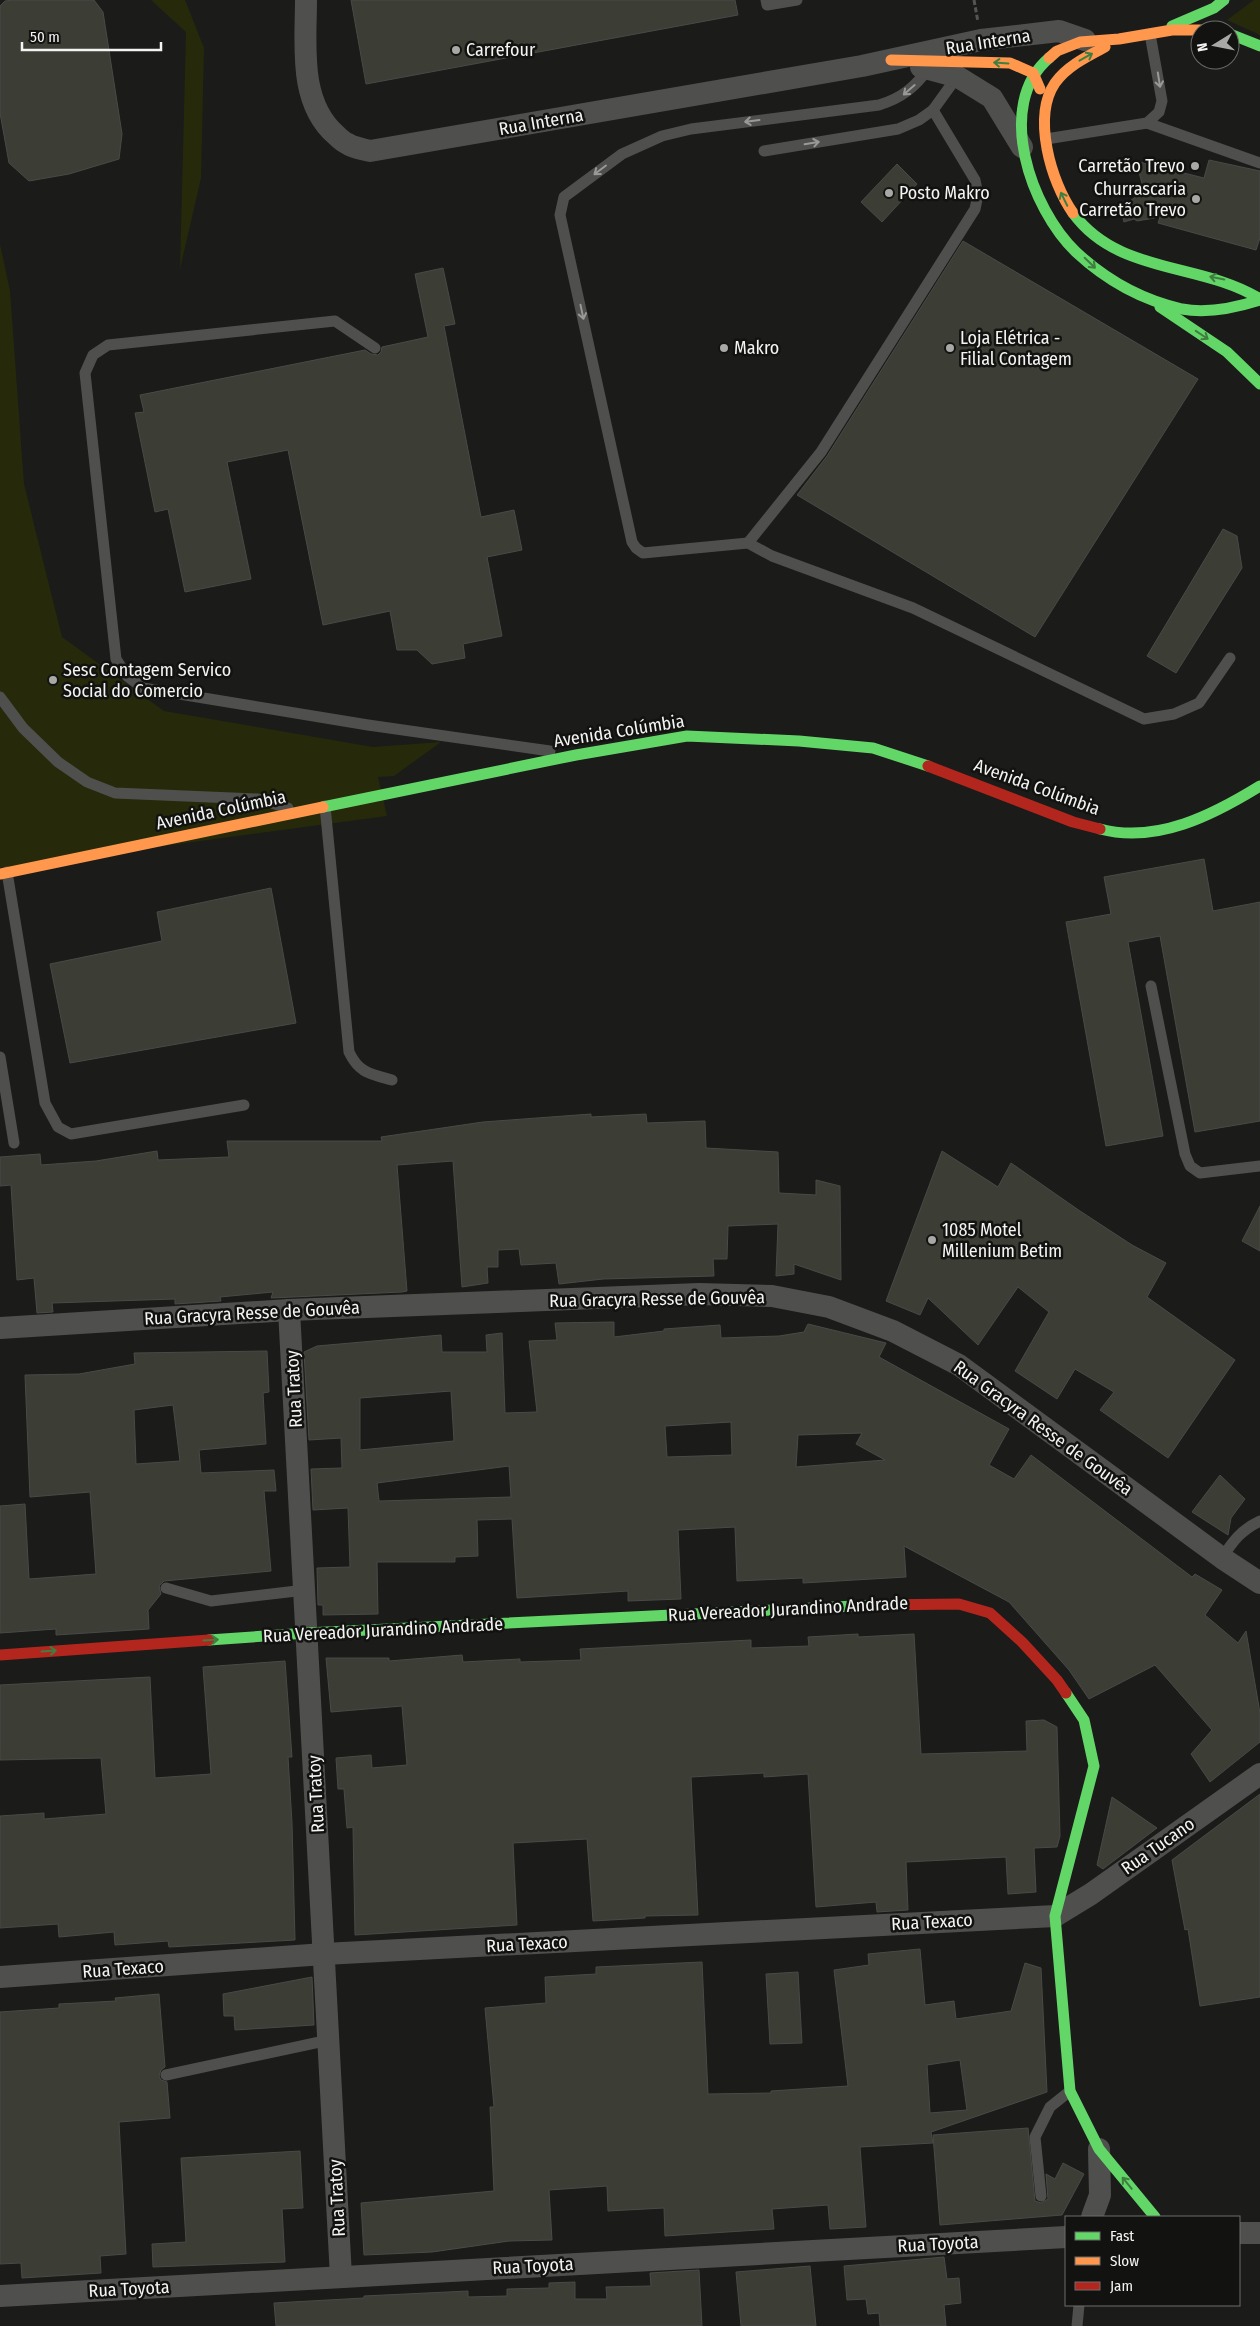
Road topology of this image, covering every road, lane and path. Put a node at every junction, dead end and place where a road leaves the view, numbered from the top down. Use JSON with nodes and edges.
{"nodes":[{"id":1,"x":306,"y":0,"type":"edge"},
{"id":2,"x":766,"y":0,"type":"edge"},
{"id":3,"x":797,"y":0,"type":"edge"},
{"id":4,"x":1224,"y":0,"type":"edge"},
{"id":5,"x":1190,"y":30,"type":"edge"},
{"id":6,"x":1155,"y":31,"type":"junction"},
{"id":7,"x":1240,"y":38,"type":"edge"},
{"id":8,"x":1120,"y":39,"type":"junction"},
{"id":9,"x":1085,"y":40,"type":"junction"},
{"id":10,"x":1260,"y":46,"type":"edge"},
{"id":11,"x":932,"y":60,"type":"junction"},
{"id":12,"x":961,"y":61,"type":"junction"},
{"id":13,"x":1033,"y":73,"type":"junction"},
{"id":14,"x":1044,"y":103,"type":"junction"},
{"id":15,"x":933,"y":110,"type":"junction"},
{"id":16,"x":1147,"y":123,"type":"junction"},
{"id":17,"x":1046,"y":139,"type":"junction"},
{"id":18,"x":1022,"y":148,"type":"junction"},
{"id":19,"x":764,"y":151,"type":"dead end"},
{"id":20,"x":1260,"y":163,"type":"edge"},
{"id":21,"x":1147,"y":298,"type":"junction"},
{"id":22,"x":1260,"y":300,"type":"edge"},
{"id":23,"x":375,"y":348,"type":"dead end"},
{"id":24,"x":1260,"y":384,"type":"edge"},
{"id":25,"x":748,"y":543,"type":"junction"},
{"id":26,"x":1230,"y":658,"type":"dead end"},
{"id":27,"x":0,"y":697,"type":"edge"},
{"id":28,"x":576,"y":755,"type":"junction"},
{"id":29,"x":1260,"y":786,"type":"edge"},
{"id":30,"x":325,"y":806,"type":"junction"},
{"id":31,"x":299,"y":812,"type":"junction"},
{"id":32,"x":3,"y":873,"type":"edge"},
{"id":33,"x":1151,"y":986,"type":"dead end"},
{"id":34,"x":0,"y":1057,"type":"edge"},
{"id":35,"x":392,"y":1080,"type":"dead end"},
{"id":36,"x":244,"y":1105,"type":"dead end"},
{"id":37,"x":14,"y":1143,"type":"dead end"},
{"id":38,"x":1260,"y":1166,"type":"edge"},
{"id":39,"x":290,"y":1310,"type":"junction"},
{"id":40,"x":0,"y":1328,"type":"edge"},
{"id":41,"x":1260,"y":1521,"type":"edge"},
{"id":42,"x":1222,"y":1558,"type":"junction"},
{"id":43,"x":1260,"y":1583,"type":"edge"},
{"id":44,"x":166,"y":1588,"type":"dead end"},
{"id":45,"x":304,"y":1590,"type":"junction"},
{"id":46,"x":307,"y":1634,"type":"junction"},
{"id":47,"x":0,"y":1655,"type":"edge"},
{"id":48,"x":1260,"y":1774,"type":"edge"},
{"id":49,"x":1054,"y":1916,"type":"junction"},
{"id":50,"x":324,"y":1954,"type":"junction"},
{"id":51,"x":0,"y":1977,"type":"edge"},
{"id":52,"x":329,"y":2040,"type":"junction"},
{"id":53,"x":166,"y":2074,"type":"dead end"},
{"id":54,"x":1070,"y":2091,"type":"junction"},
{"id":55,"x":1099,"y":2149,"type":"junction"},
{"id":56,"x":1041,"y":2196,"type":"dead end"},
{"id":57,"x":1092,"y":2216,"type":"edge"},
{"id":58,"x":1154,"y":2216,"type":"edge"},
{"id":59,"x":1240,"y":2233,"type":"edge"},
{"id":60,"x":1260,"y":2233,"type":"edge"},
{"id":61,"x":1065,"y":2237,"type":"edge"},
{"id":62,"x":341,"y":2277,"type":"junction"},
{"id":63,"x":0,"y":2296,"type":"edge"},
{"id":64,"x":1079,"y":2306,"type":"edge"},
{"id":65,"x":1077,"y":2326,"type":"edge"}],
"edges":[{"from":1,"to":11,"type":"street","name":"Rua Interna"},
{"from":2,"to":3,"type":"lane"},
{"from":4,"to":6,"type":"street"},
{"from":5,"to":6,"type":"street"},
{"from":6,"to":8,"type":"street"},
{"from":6,"to":16,"type":"lane","one_way":true},
{"from":7,"to":10,"type":"street"},
{"from":8,"to":9,"type":"street"},
{"from":14,"to":8,"type":"street","one_way":true},
{"from":9,"to":12,"type":"street","name":"Rua Interna"},
{"from":9,"to":13,"type":"street"},
{"from":11,"to":12,"type":"street","name":"Rua Interna"},
{"from":11,"to":12,"type":"street","name":"Rua Interna"},
{"from":11,"to":25,"type":"lane","one_way":true},
{"from":13,"to":12,"type":"street","one_way":true},
{"from":12,"to":15,"type":"lane"},
{"from":12,"to":18,"type":"street","name":"Rua Interna"},
{"from":13,"to":14,"type":"street"},
{"from":13,"to":18,"type":"street"},
{"from":14,"to":17,"type":"street"},
{"from":19,"to":15,"type":"lane","one_way":true},
{"from":15,"to":25,"type":"lane"},
{"from":16,"to":17,"type":"lane"},
{"from":16,"to":20,"type":"lane"},
{"from":22,"to":17,"type":"street","one_way":true},
{"from":18,"to":21,"type":"street","one_way":true},
{"from":21,"to":22,"type":"street"},
{"from":21,"to":24,"type":"street","one_way":true},
{"from":23,"to":28,"type":"lane"},
{"from":25,"to":26,"type":"lane"},
{"from":27,"to":31,"type":"lane"},
{"from":28,"to":29,"type":"street","name":"Avenida Colúmbia"},
{"from":28,"to":30,"type":"street","name":"Avenida Colúmbia"},
{"from":30,"to":31,"type":"street","name":"Avenida Colúmbia"},
{"from":30,"to":35,"type":"lane"},
{"from":31,"to":32,"type":"street","name":"Avenida Colúmbia"},
{"from":32,"to":36,"type":"lane"},
{"from":33,"to":38,"type":"lane"},
{"from":34,"to":37,"type":"lane"},
{"from":39,"to":40,"type":"street","name":"Rua Gracyra Resse de Gouvêa"},
{"from":39,"to":42,"type":"street","name":"Rua Gracyra Resse de Gouvêa"},
{"from":39,"to":45,"type":"street","name":"Rua Tratoy"},
{"from":41,"to":42,"type":"lane"},
{"from":42,"to":43,"type":"street","name":"Rua Gracyra Resse de Gouvêa"},
{"from":44,"to":45,"type":"lane"},
{"from":45,"to":46,"type":"street","name":"Rua Tratoy"},
{"from":47,"to":46,"type":"street","name":"Rua Vereador Jurandino Andrade","one_way":true},
{"from":46,"to":49,"type":"street","name":"Rua Vereador Jurandino Andrade"},
{"from":46,"to":50,"type":"street","name":"Rua Tratoy"},
{"from":48,"to":49,"type":"street","name":"Rua Tucano"},
{"from":49,"to":50,"type":"street","name":"Rua Texaco"},
{"from":49,"to":54,"type":"street","name":"Rua Vereador Jurandino Andrade"},
{"from":50,"to":51,"type":"street","name":"Rua Texaco"},
{"from":50,"to":52,"type":"street","name":"Rua Tratoy"},
{"from":52,"to":53,"type":"lane"},
{"from":52,"to":62,"type":"street","name":"Rua Tratoy"},
{"from":54,"to":55,"type":"street","name":"Rua Vereador Jurandino Andrade"},
{"from":54,"to":56,"type":"lane"},
{"from":55,"to":57,"type":"street","name":"Rua Vereador Jurandino Andrade"},
{"from":58,"to":55,"type":"street","name":"Rua Vereador Jurandino Andrade","one_way":true},
{"from":59,"to":60,"type":"street"},
{"from":61,"to":62,"type":"street","name":"Rua Toyota"},
{"from":62,"to":63,"type":"street","name":"Rua Toyota"},
{"from":64,"to":65,"type":"lane"}]}
